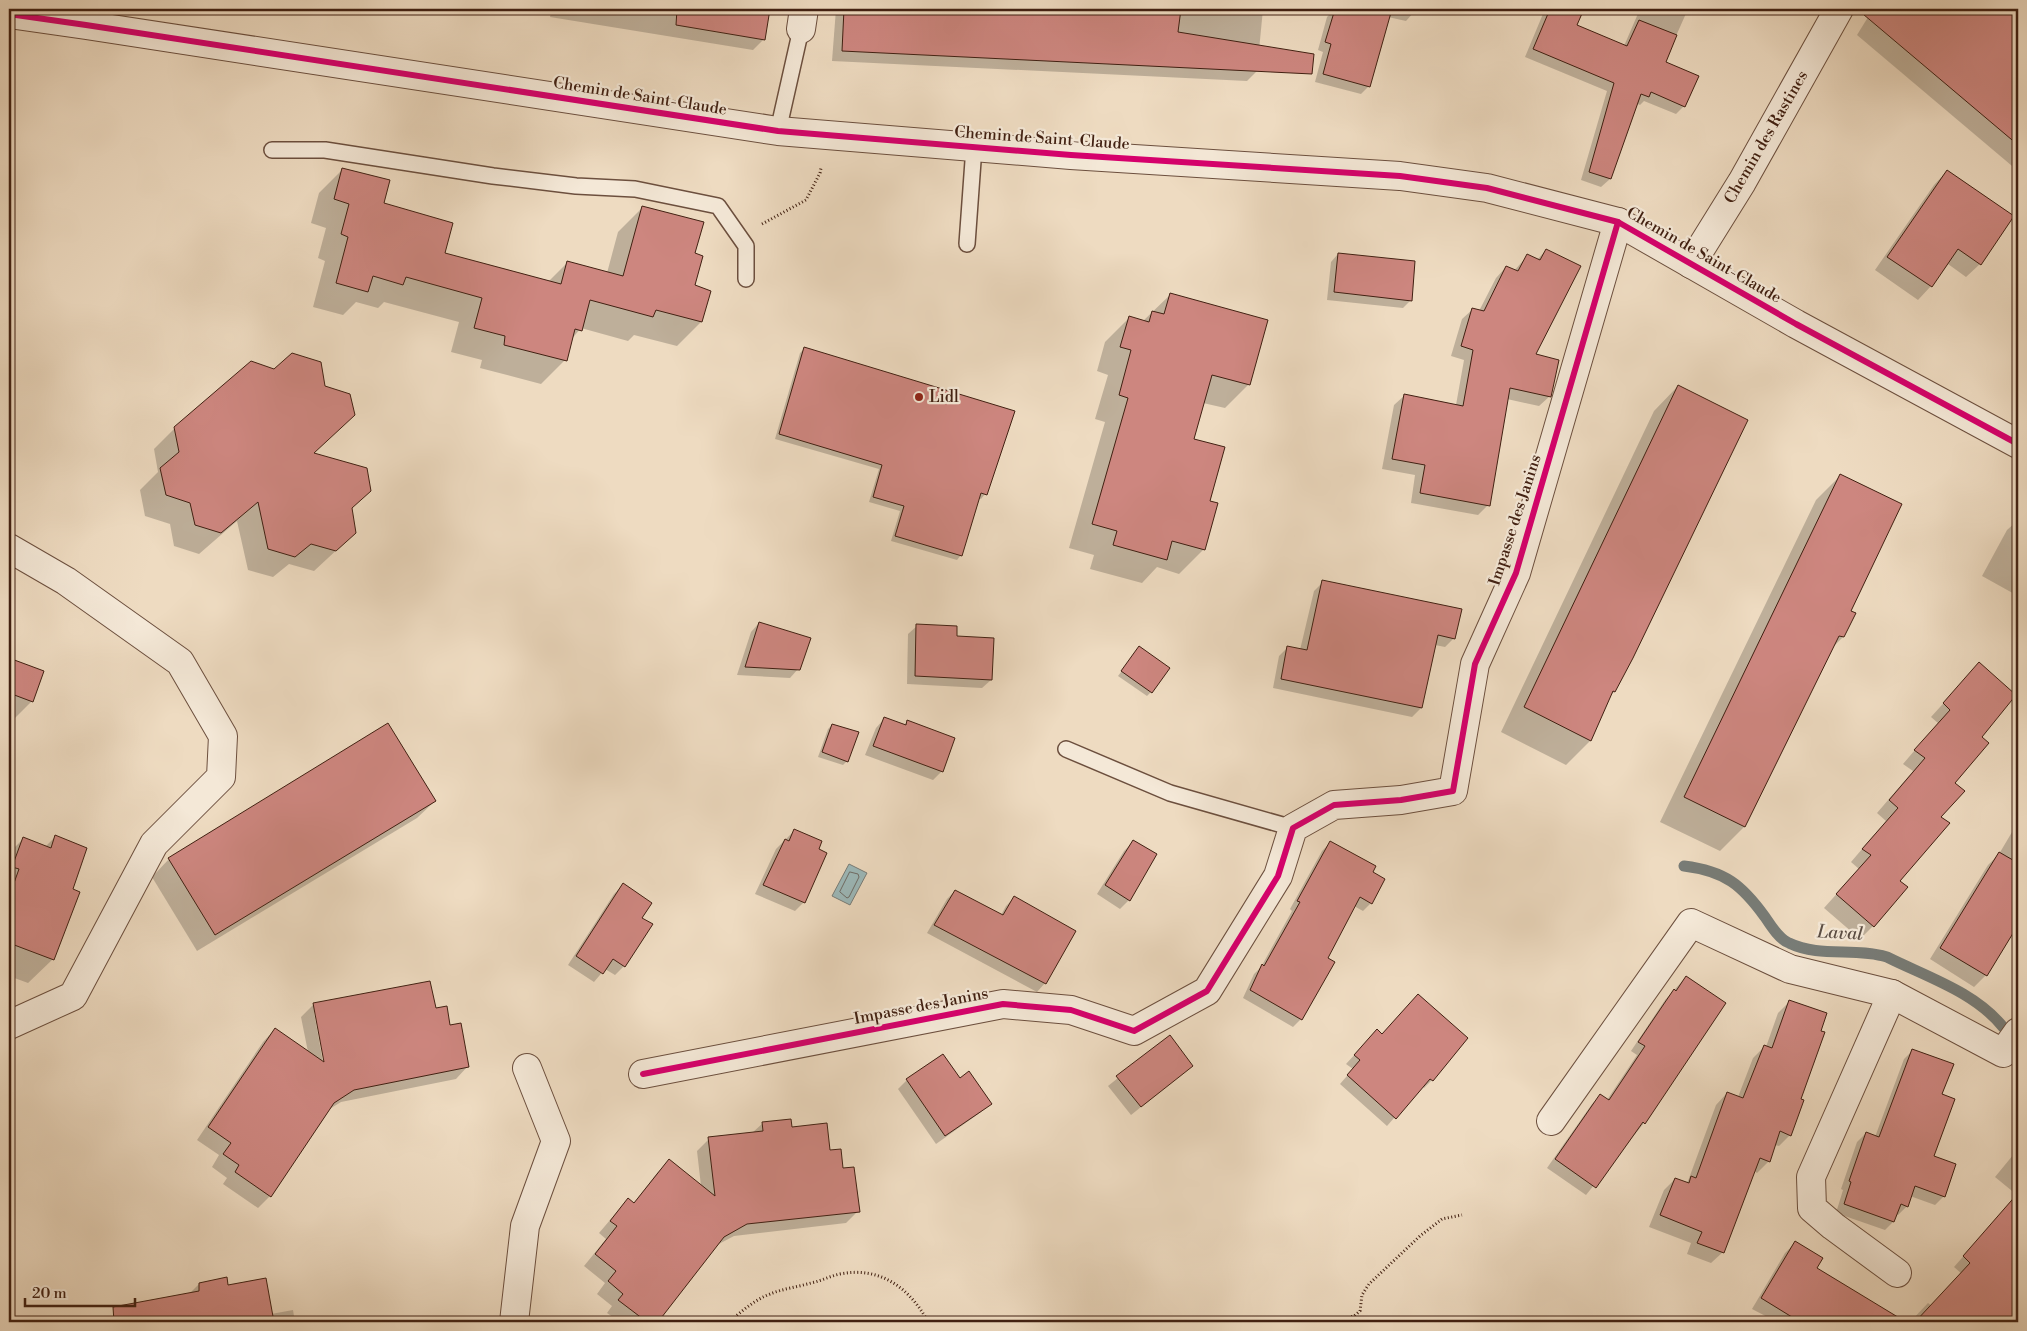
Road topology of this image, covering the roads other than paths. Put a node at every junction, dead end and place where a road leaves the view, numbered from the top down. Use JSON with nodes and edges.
{"nodes":[{"id":1,"x":1839,"y":9,"type":"edge"},
{"id":2,"x":9,"y":14,"type":"edge"},
{"id":3,"x":803,"y":19,"type":"edge"},
{"id":4,"x":778,"y":131,"type":"junction"},
{"id":5,"x":974,"y":146,"type":"junction"},
{"id":6,"x":272,"y":150,"type":"dead end"},
{"id":7,"x":1618,"y":222,"type":"junction"},
{"id":8,"x":967,"y":244,"type":"dead end"},
{"id":9,"x":1690,"y":264,"type":"junction"},
{"id":10,"x":746,"y":280,"type":"dead end"},
{"id":11,"x":2018,"y":444,"type":"edge"},
{"id":12,"x":9,"y":548,"type":"edge"},
{"id":13,"x":1066,"y":749,"type":"dead end"},
{"id":14,"x":1293,"y":828,"type":"junction"},
{"id":15,"x":1892,"y":994,"type":"junction"},
{"id":16,"x":9,"y":1025,"type":"edge"},
{"id":17,"x":2018,"y":1032,"type":"edge"},
{"id":18,"x":527,"y":1068,"type":"dead end"},
{"id":19,"x":643,"y":1074,"type":"dead end"},
{"id":20,"x":1551,"y":1121,"type":"dead end"},
{"id":21,"x":1898,"y":1273,"type":"dead end"},
{"id":22,"x":514,"y":1322,"type":"edge"}],
"edges":[{"from":1,"to":9,"type":"street","name":"Chemin des Rastines"},
{"from":2,"to":4,"type":"street","name":"Chemin de Saint-Claude"},
{"from":3,"to":4,"type":"lane"},
{"from":4,"to":5,"type":"street","name":"Chemin de Saint-Claude"},
{"from":5,"to":7,"type":"street","name":"Chemin de Saint-Claude"},
{"from":5,"to":8,"type":"lane"},
{"from":6,"to":10,"type":"lane"},
{"from":7,"to":9,"type":"street","name":"Chemin de Saint-Claude"},
{"from":7,"to":14,"type":"street","name":"Impasse des Janins"},
{"from":9,"to":11,"type":"street","name":"Chemin de Saint-Claude"},
{"from":12,"to":16,"type":"street"},
{"from":13,"to":14,"type":"lane"},
{"from":14,"to":19,"type":"street","name":"Impasse des Janins"},
{"from":15,"to":17,"type":"street"},
{"from":15,"to":20,"type":"street"},
{"from":15,"to":21,"type":"street"},
{"from":18,"to":22,"type":"street"}]}
